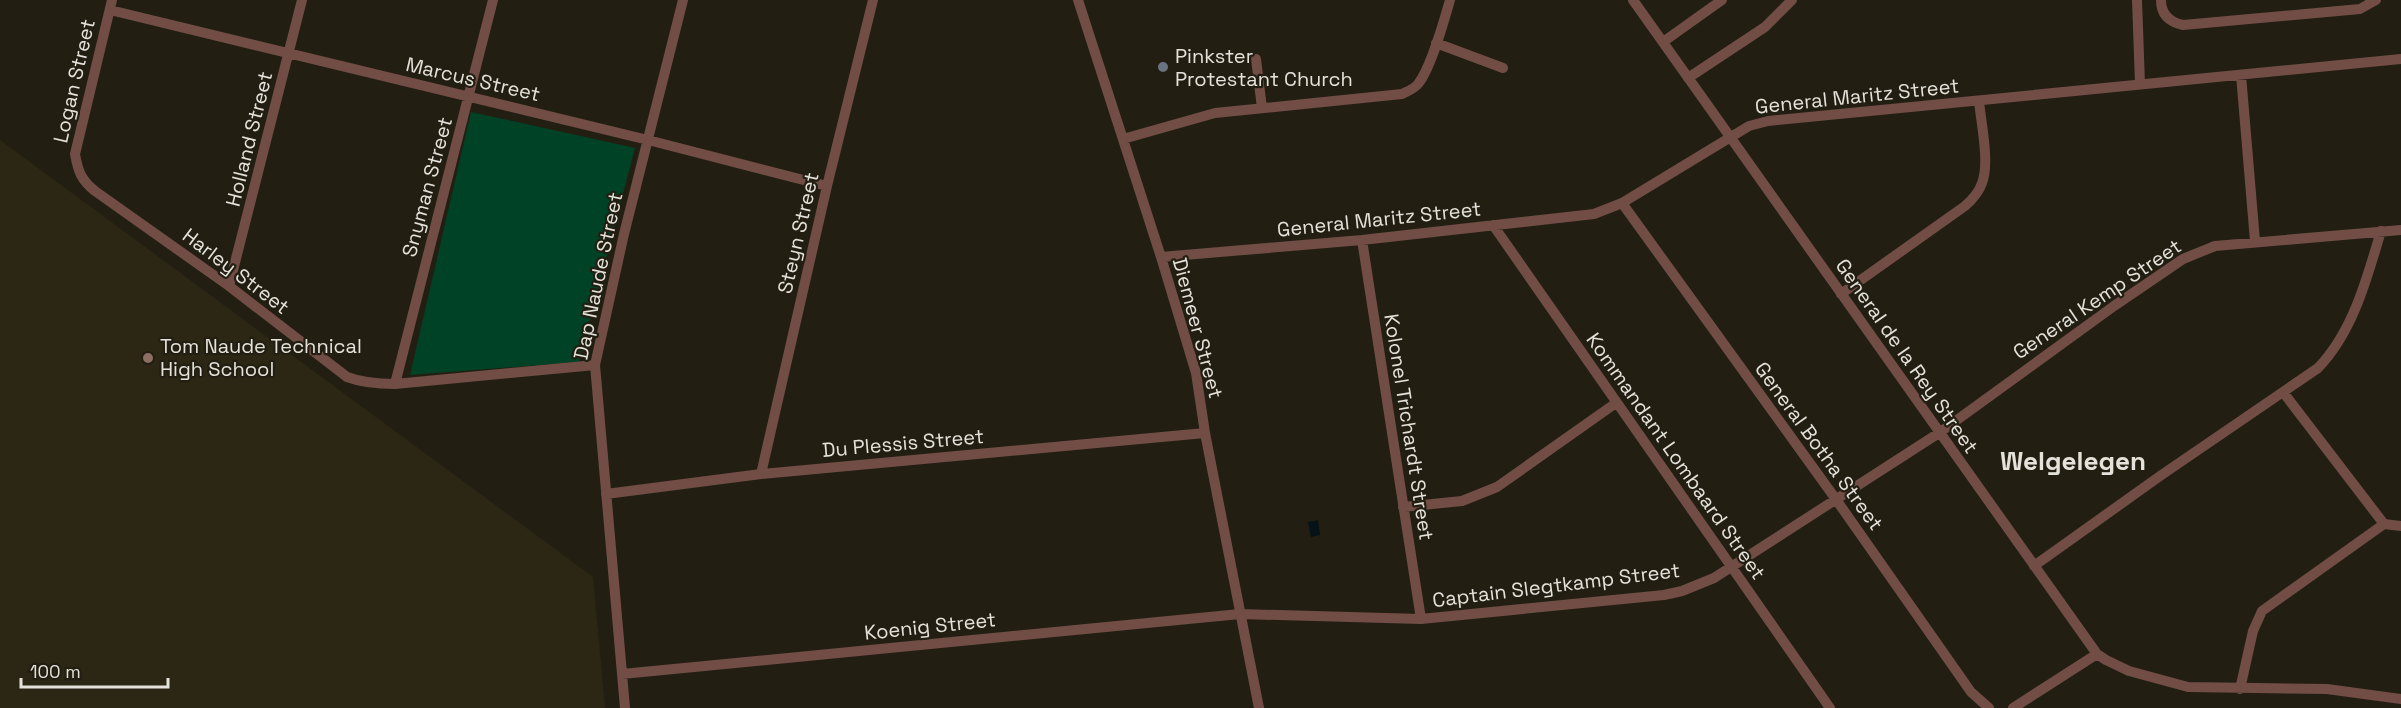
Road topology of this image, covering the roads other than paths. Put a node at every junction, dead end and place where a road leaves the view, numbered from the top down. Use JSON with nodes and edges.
{"nodes":[{"id":1,"x":303,"y":0,"type":"edge"},
{"id":2,"x":493,"y":0,"type":"edge"},
{"id":3,"x":683,"y":0,"type":"edge"},
{"id":4,"x":873,"y":0,"type":"edge"},
{"id":5,"x":1078,"y":0,"type":"edge"},
{"id":6,"x":1450,"y":0,"type":"edge"},
{"id":7,"x":1633,"y":0,"type":"edge"},
{"id":8,"x":1722,"y":0,"type":"edge"},
{"id":9,"x":1791,"y":0,"type":"edge"},
{"id":10,"x":2137,"y":0,"type":"edge"},
{"id":11,"x":2160,"y":0,"type":"edge"},
{"id":12,"x":2376,"y":0,"type":"edge"},
{"id":13,"x":111,"y":5,"type":"edge"},
{"id":14,"x":1663,"y":42,"type":"junction"},
{"id":15,"x":1436,"y":44,"type":"junction"},
{"id":16,"x":289,"y":55,"type":"junction"},
{"id":17,"x":1256,"y":59,"type":"dead end"},
{"id":18,"x":2401,"y":59,"type":"edge"},
{"id":19,"x":1503,"y":68,"type":"dead end"},
{"id":20,"x":2241,"y":75,"type":"junction"},
{"id":21,"x":1688,"y":78,"type":"junction"},
{"id":22,"x":2140,"y":84,"type":"junction"},
{"id":23,"x":470,"y":97,"type":"junction"},
{"id":24,"x":1979,"y":101,"type":"junction"},
{"id":25,"x":1262,"y":108,"type":"junction"},
{"id":26,"x":1730,"y":137,"type":"junction"},
{"id":27,"x":1123,"y":139,"type":"junction"},
{"id":28,"x":648,"y":140,"type":"junction"},
{"id":29,"x":78,"y":171,"type":"joint"},
{"id":30,"x":827,"y":186,"type":"junction"},
{"id":31,"x":1622,"y":203,"type":"junction"},
{"id":32,"x":1493,"y":225,"type":"junction"},
{"id":33,"x":2401,"y":230,"type":"edge"},
{"id":34,"x":2381,"y":231,"type":"junction"},
{"id":35,"x":1362,"y":240,"type":"junction"},
{"id":36,"x":2255,"y":241,"type":"junction"},
{"id":37,"x":1161,"y":257,"type":"junction"},
{"id":38,"x":230,"y":286,"type":"junction"},
{"id":39,"x":1841,"y":294,"type":"junction"},
{"id":40,"x":595,"y":365,"type":"junction"},
{"id":41,"x":395,"y":384,"type":"junction"},
{"id":42,"x":2283,"y":392,"type":"junction"},
{"id":43,"x":1616,"y":403,"type":"junction"},
{"id":44,"x":1205,"y":433,"type":"junction"},
{"id":45,"x":1939,"y":433,"type":"junction"},
{"id":46,"x":761,"y":474,"type":"junction"},
{"id":47,"x":606,"y":494,"type":"junction"},
{"id":48,"x":1835,"y":498,"type":"junction"},
{"id":49,"x":1403,"y":507,"type":"junction"},
{"id":50,"x":2384,"y":524,"type":"junction"},
{"id":51,"x":2401,"y":526,"type":"edge"},
{"id":52,"x":1733,"y":566,"type":"junction"},
{"id":53,"x":2034,"y":566,"type":"junction"},
{"id":54,"x":1240,"y":614,"type":"junction"},
{"id":55,"x":1421,"y":619,"type":"junction"},
{"id":56,"x":2097,"y":654,"type":"junction"},
{"id":57,"x":622,"y":674,"type":"junction"},
{"id":58,"x":2240,"y":689,"type":"junction"},
{"id":59,"x":2401,"y":699,"type":"edge"},
{"id":60,"x":625,"y":708,"type":"edge"},
{"id":61,"x":1258,"y":708,"type":"edge"},
{"id":62,"x":1830,"y":708,"type":"edge"},
{"id":63,"x":1989,"y":708,"type":"edge"},
{"id":64,"x":2013,"y":708,"type":"edge"}],
"edges":[{"from":1,"to":16,"type":"street","name":"Holland Street"},
{"from":2,"to":23,"type":"street","name":"Snyman Street"},
{"from":3,"to":28,"type":"street","name":"Dap Naude Street"},
{"from":4,"to":30,"type":"street","name":"Steyn Street"},
{"from":5,"to":27,"type":"street","name":"Diemeer Street"},
{"from":6,"to":15,"type":"street"},
{"from":7,"to":14,"type":"street","name":"General de la Rey Street"},
{"from":8,"to":14,"type":"street"},
{"from":9,"to":21,"type":"street"},
{"from":10,"to":22,"type":"street"},
{"from":11,"to":12,"type":"street"},
{"from":13,"to":16,"type":"street","name":"Marcus Street"},
{"from":13,"to":29,"type":"street","name":"Logan Street"},
{"from":14,"to":21,"type":"street","name":"General de la Rey Street"},
{"from":15,"to":19,"type":"street"},
{"from":15,"to":25,"type":"street"},
{"from":16,"to":23,"type":"street","name":"Marcus Street"},
{"from":16,"to":38,"type":"street","name":"Holland Street"},
{"from":17,"to":25,"type":"street"},
{"from":18,"to":20,"type":"street","name":"General Maritz Street"},
{"from":20,"to":22,"type":"street","name":"General Maritz Street"},
{"from":20,"to":36,"type":"street"},
{"from":21,"to":26,"type":"street","name":"General de la Rey Street"},
{"from":22,"to":24,"type":"street","name":"General Maritz Street"},
{"from":23,"to":28,"type":"street","name":"Marcus Street"},
{"from":23,"to":41,"type":"street","name":"Snyman Street"},
{"from":24,"to":26,"type":"street","name":"General Maritz Street"},
{"from":24,"to":39,"type":"street"},
{"from":25,"to":27,"type":"street"},
{"from":26,"to":31,"type":"street","name":"General Maritz Street"},
{"from":26,"to":39,"type":"street","name":"General de la Rey Street"},
{"from":27,"to":37,"type":"street","name":"Diemeer Street"},
{"from":28,"to":30,"type":"street","name":"Marcus Street"},
{"from":28,"to":40,"type":"street","name":"Dap Naude Street"},
{"from":29,"to":38,"type":"street","name":"Harley Street"},
{"from":30,"to":46,"type":"street","name":"Steyn Street"},
{"from":31,"to":32,"type":"street","name":"General Maritz Street"},
{"from":31,"to":48,"type":"street","name":"General Botha Street"},
{"from":32,"to":35,"type":"street","name":"General Maritz Street"},
{"from":32,"to":43,"type":"street","name":"Kommandant Lombaard Street"},
{"from":33,"to":34,"type":"street","name":"General Kemp Street"},
{"from":34,"to":36,"type":"street","name":"General Kemp Street"},
{"from":34,"to":42,"type":"street"},
{"from":35,"to":37,"type":"street","name":"General Maritz Street"},
{"from":35,"to":49,"type":"street","name":"Kolonel Trichardt Street"},
{"from":36,"to":45,"type":"street","name":"General Kemp Street"},
{"from":37,"to":44,"type":"street","name":"Diemeer Street"},
{"from":38,"to":41,"type":"street","name":"Harley Street"},
{"from":39,"to":45,"type":"street","name":"General de la Rey Street"},
{"from":40,"to":41,"type":"street","name":"Harley Street"},
{"from":40,"to":47,"type":"street","name":"Dap Naude Street"},
{"from":42,"to":50,"type":"street"},
{"from":42,"to":53,"type":"street"},
{"from":43,"to":49,"type":"street"},
{"from":43,"to":52,"type":"street","name":"Kommandant Lombaard Street"},
{"from":44,"to":46,"type":"street","name":"Du Plessis Street"},
{"from":44,"to":54,"type":"street","name":"Diemeer Street"},
{"from":45,"to":48,"type":"street","name":"Captain Slegtkamp Street"},
{"from":45,"to":53,"type":"street","name":"General de la Rey Street"},
{"from":46,"to":47,"type":"street","name":"Du Plessis Street"},
{"from":47,"to":57,"type":"street","name":"Dap Naude Street"},
{"from":48,"to":52,"type":"street","name":"Captain Slegtkamp Street"},
{"from":48,"to":63,"type":"street","name":"General Botha Street"},
{"from":49,"to":55,"type":"street","name":"Kolonel Trichardt Street"},
{"from":50,"to":51,"type":"street"},
{"from":50,"to":58,"type":"street"},
{"from":52,"to":55,"type":"street","name":"Captain Slegtkamp Street"},
{"from":52,"to":62,"type":"street","name":"Kommandant Lombaard Street"},
{"from":53,"to":56,"type":"street","name":"General de la Rey Street"},
{"from":54,"to":55,"type":"street","name":"Captain Slegtkamp Street"},
{"from":54,"to":57,"type":"street","name":"Koenig Street"},
{"from":54,"to":61,"type":"street","name":"Diemeer Street"},
{"from":56,"to":58,"type":"street","name":"General de la Rey Street"},
{"from":56,"to":64,"type":"street"},
{"from":57,"to":60,"type":"street","name":"Dap Naude Street"},
{"from":58,"to":59,"type":"street","name":"General de la Rey Street"}]}
